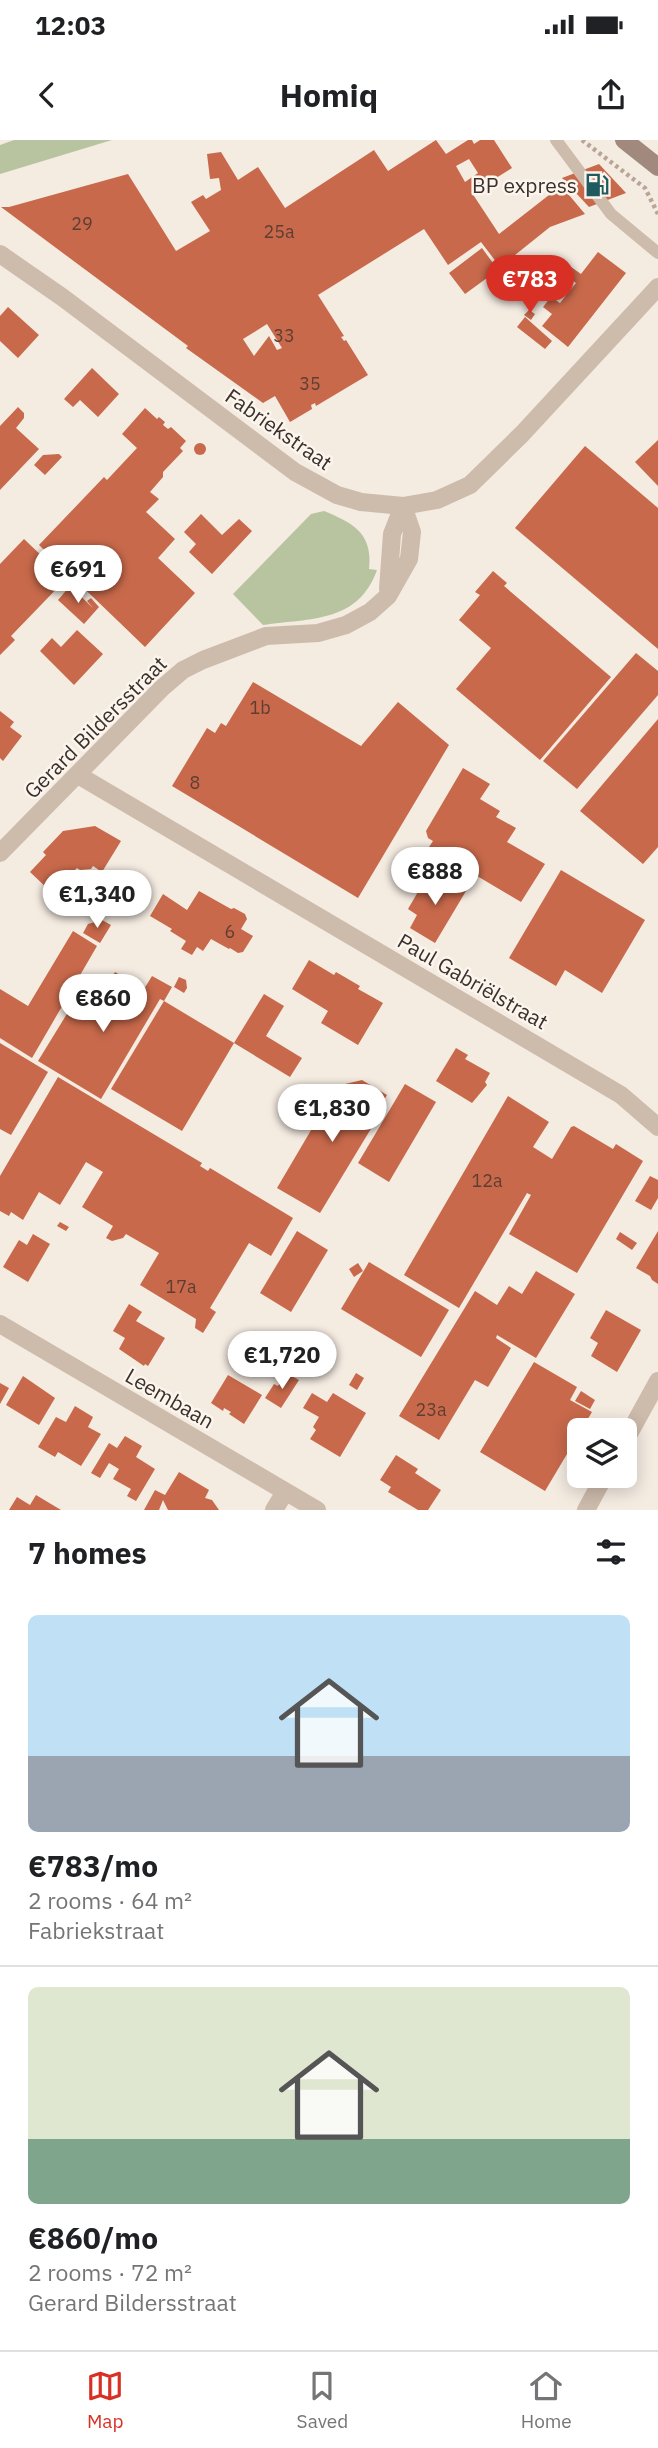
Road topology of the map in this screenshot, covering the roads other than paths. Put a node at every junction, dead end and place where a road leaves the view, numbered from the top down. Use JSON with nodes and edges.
{"nodes":[{"id":1,"x":556,"y":140,"type":"edge"},
{"id":2,"x":624,"y":140,"type":"edge"},
{"id":3,"x":658,"y":167,"type":"edge"},
{"id":4,"x":658,"y":253,"type":"edge"},
{"id":5,"x":0,"y":254,"type":"edge"},
{"id":6,"x":658,"y":287,"type":"edge"},
{"id":7,"x":403,"y":506,"type":"junction"},
{"id":8,"x":78,"y":775,"type":"junction"},
{"id":9,"x":0,"y":853,"type":"edge"},
{"id":10,"x":658,"y":1127,"type":"edge"},
{"id":11,"x":0,"y":1324,"type":"edge"},
{"id":12,"x":658,"y":1381,"type":"edge"},
{"id":13,"x":637,"y":1419,"type":"edge"},
{"id":14,"x":599,"y":1488,"type":"edge"},
{"id":15,"x":285,"y":1492,"type":"junction"},
{"id":16,"x":274,"y":1510,"type":"edge"},
{"id":17,"x":317,"y":1510,"type":"edge"},
{"id":18,"x":586,"y":1510,"type":"edge"}],
"edges":[{"from":1,"to":4,"type":"lane"},
{"from":2,"to":3,"type":"street"},
{"from":5,"to":7,"type":"street","name":"Fabriekstraat"},
{"from":6,"to":7,"type":"street","name":"Fabriekstraat"},
{"from":7,"to":8,"type":"street","name":"Gerard Bildersstraat"},
{"from":8,"to":9,"type":"street","name":"Gerard Bildersstraat"},
{"from":8,"to":10,"type":"street","name":"Paul Gabriëlstraat"},
{"from":11,"to":15,"type":"street","name":"Leembaan"},
{"from":12,"to":13,"type":"street"},
{"from":14,"to":18,"type":"street"},
{"from":15,"to":16,"type":"street"},
{"from":15,"to":17,"type":"street","name":"Leembaan"}]}
